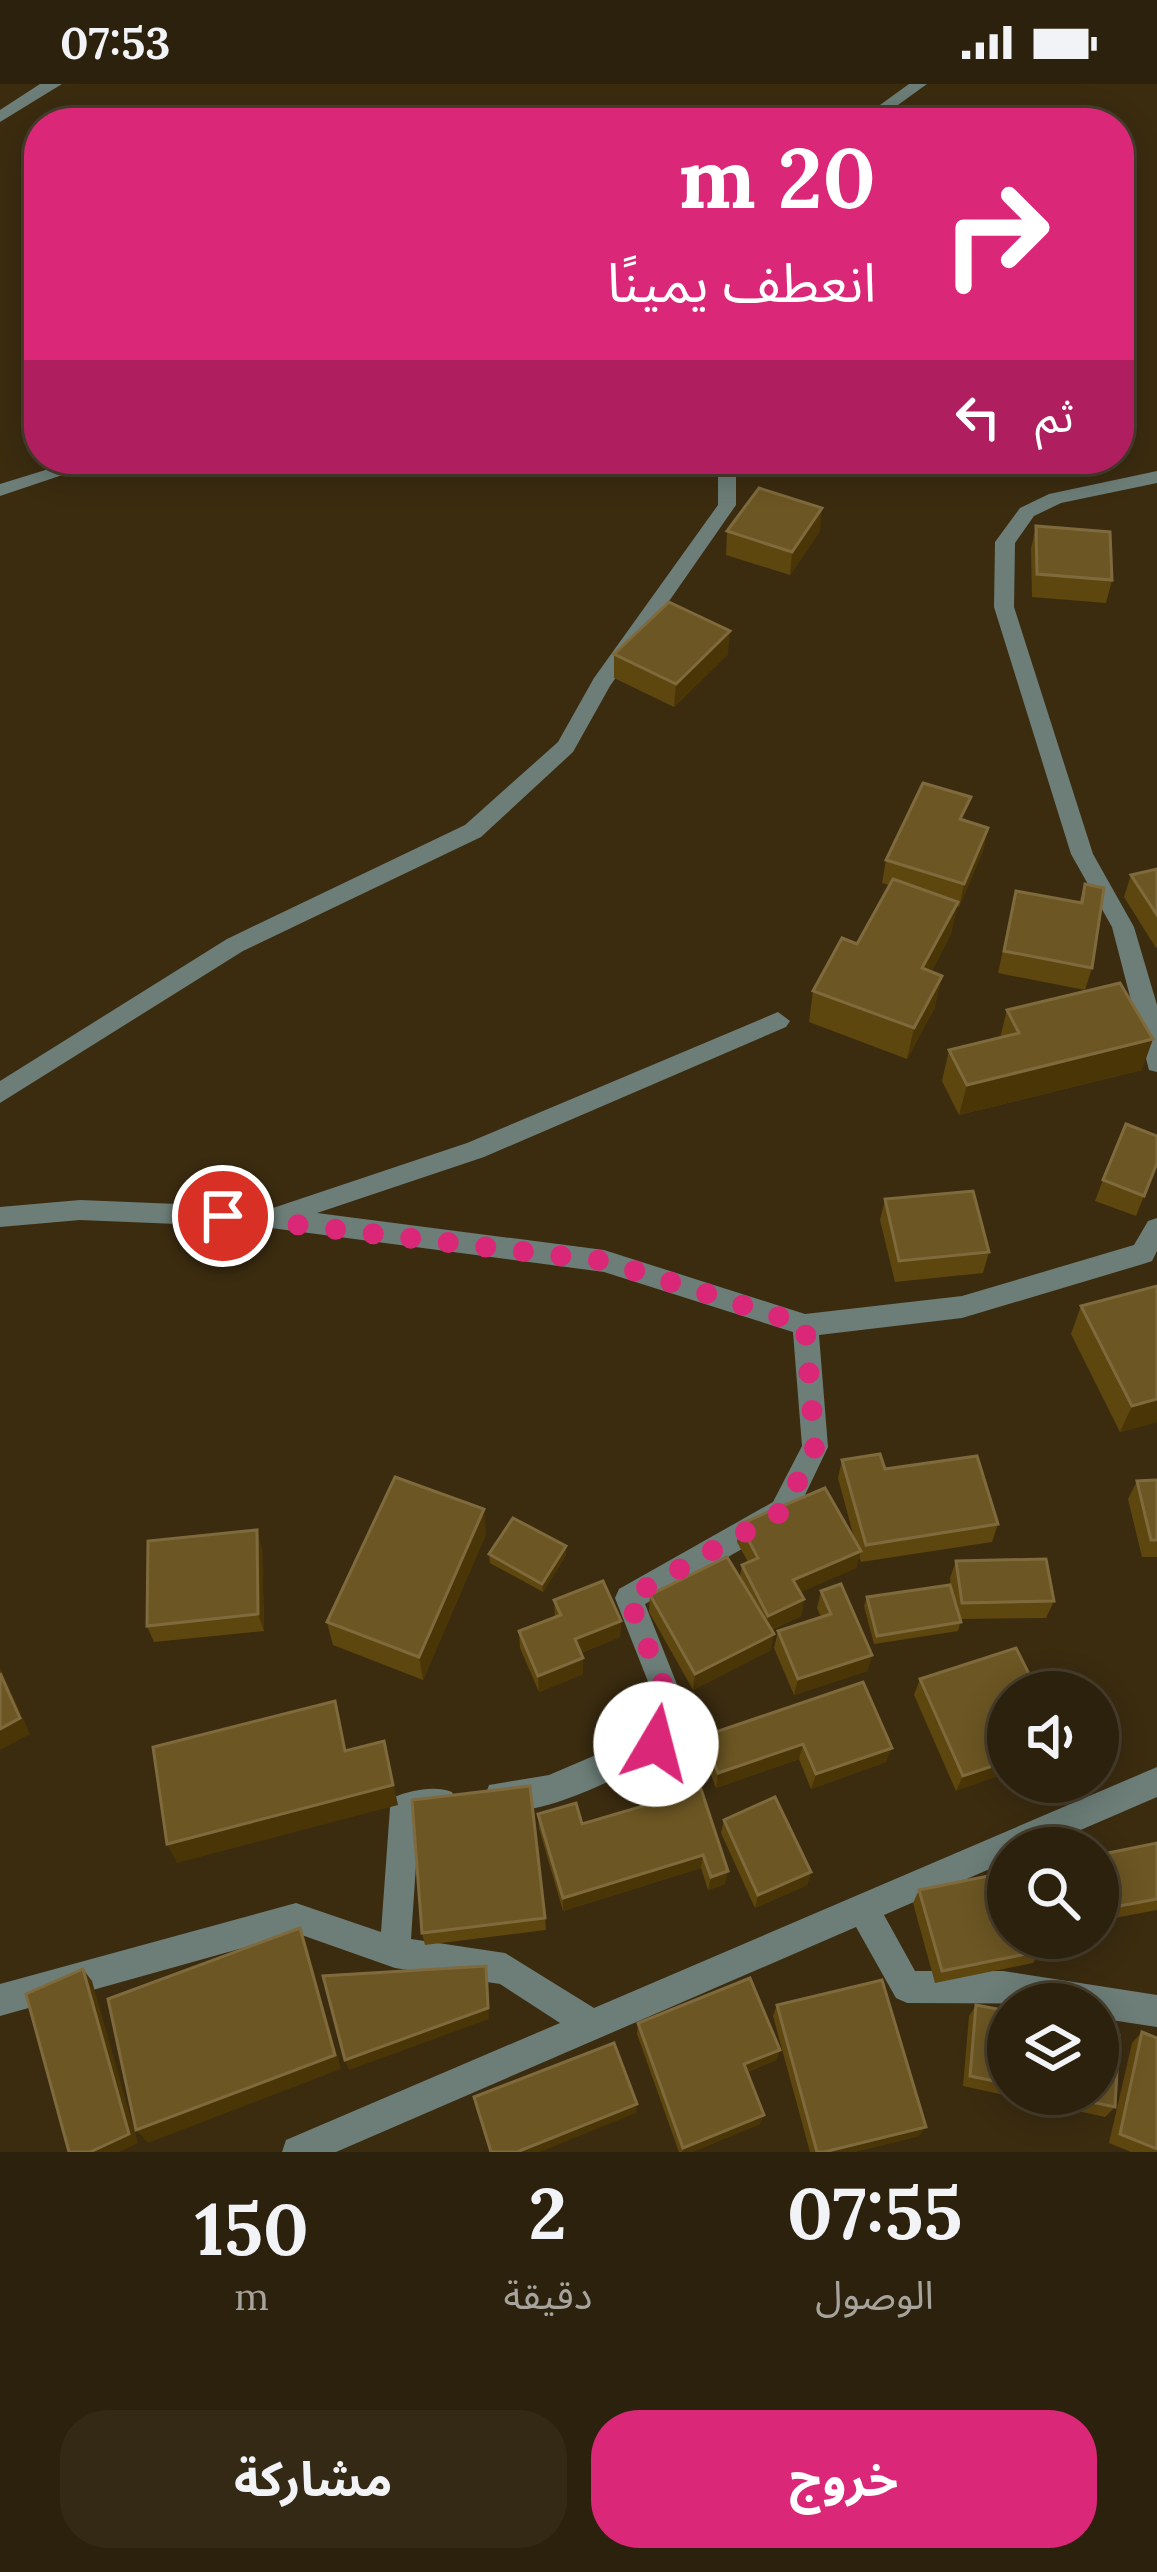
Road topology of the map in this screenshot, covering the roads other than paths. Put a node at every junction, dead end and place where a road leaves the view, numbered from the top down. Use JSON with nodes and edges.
{"nodes":[{"id":1,"x":54,"y":84,"type":"edge"},
{"id":2,"x":920,"y":84,"type":"edge"},
{"id":3,"x":885,"y":108,"type":"edge"},
{"id":4,"x":0,"y":117,"type":"edge"},
{"id":5,"x":52,"y":474,"type":"edge"},
{"id":6,"x":727,"y":474,"type":"edge"},
{"id":7,"x":1157,"y":477,"type":"edge"},
{"id":8,"x":0,"y":490,"type":"edge"},
{"id":9,"x":778,"y":1021,"type":"dead end"},
{"id":10,"x":1157,"y":1063,"type":"edge"},
{"id":11,"x":0,"y":1093,"type":"edge"},
{"id":12,"x":0,"y":1217,"type":"edge"},
{"id":13,"x":271,"y":1218,"type":"junction"},
{"id":14,"x":1157,"y":1228,"type":"edge"},
{"id":15,"x":805,"y":1325,"type":"junction"},
{"id":16,"x":1157,"y":1782,"type":"edge"},
{"id":17,"x":862,"y":1907,"type":"junction"},
{"id":18,"x":394,"y":1952,"type":"junction"},
{"id":19,"x":0,"y":2000,"type":"edge"},
{"id":20,"x":1157,"y":2011,"type":"edge"},
{"id":21,"x":591,"y":2025,"type":"junction"},
{"id":22,"x":298,"y":2152,"type":"edge"}],
"edges":[{"from":1,"to":4,"type":"street"},
{"from":2,"to":3,"type":"street"},
{"from":5,"to":8,"type":"street"},
{"from":6,"to":11,"type":"street"},
{"from":7,"to":10,"type":"street"},
{"from":9,"to":13,"type":"street"},
{"from":12,"to":13,"type":"street"},
{"from":13,"to":15,"type":"street"},
{"from":14,"to":15,"type":"street"},
{"from":15,"to":18,"type":"street"},
{"from":16,"to":17,"type":"street"},
{"from":17,"to":20,"type":"street"},
{"from":17,"to":21,"type":"street"},
{"from":18,"to":19,"type":"street"},
{"from":18,"to":21,"type":"street"},
{"from":21,"to":22,"type":"street"}]}
